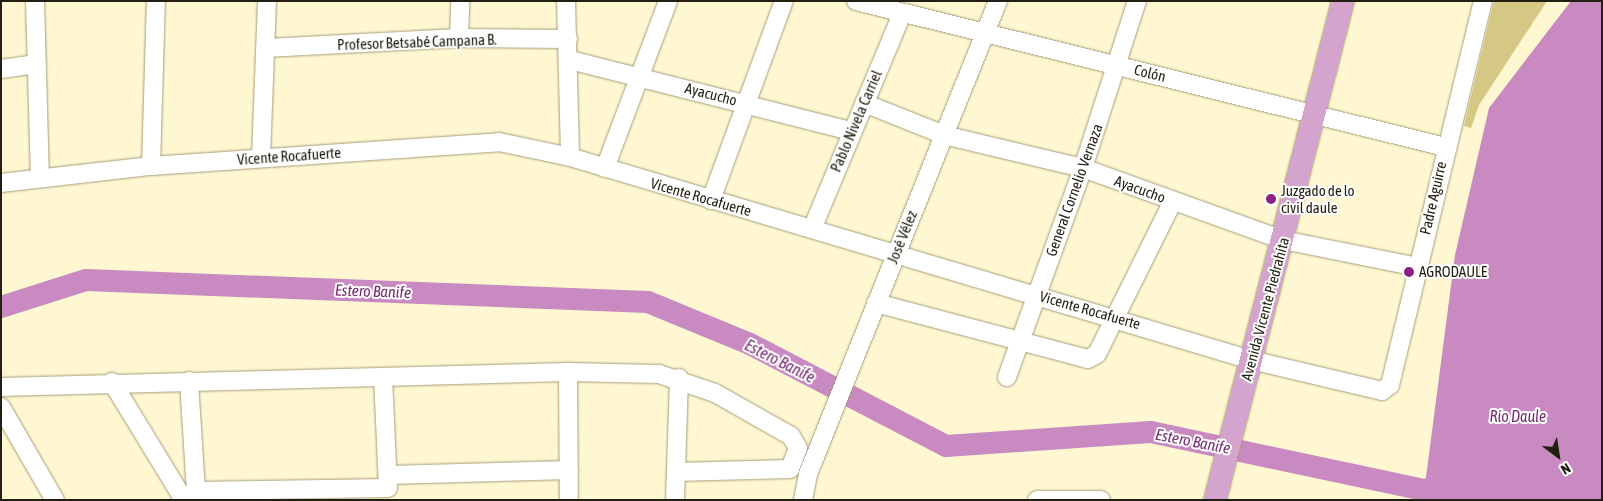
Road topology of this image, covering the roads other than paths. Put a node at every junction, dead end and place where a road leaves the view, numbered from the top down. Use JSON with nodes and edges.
{"nodes":[{"id":1,"x":35,"y":1,"type":"edge"},
{"id":2,"x":156,"y":1,"type":"edge"},
{"id":3,"x":268,"y":1,"type":"edge"},
{"id":4,"x":460,"y":1,"type":"edge"},
{"id":5,"x":566,"y":1,"type":"edge"},
{"id":6,"x":668,"y":1,"type":"edge"},
{"id":7,"x":784,"y":1,"type":"edge"},
{"id":8,"x":856,"y":1,"type":"edge"},
{"id":9,"x":998,"y":1,"type":"edge"},
{"id":10,"x":1137,"y":1,"type":"edge"},
{"id":11,"x":1343,"y":1,"type":"edge"},
{"id":12,"x":1483,"y":1,"type":"edge"},
{"id":13,"x":902,"y":14,"type":"junction"},
{"id":14,"x":986,"y":34,"type":"junction"},
{"id":15,"x":459,"y":38,"type":"junction"},
{"id":16,"x":568,"y":39,"type":"junction"},
{"id":17,"x":266,"y":48,"type":"junction"},
{"id":18,"x":570,"y":60,"type":"junction"},
{"id":19,"x":37,"y":64,"type":"junction"},
{"id":20,"x":1117,"y":65,"type":"junction"},
{"id":21,"x":1,"y":69,"type":"edge"},
{"id":22,"x":638,"y":76,"type":"junction"},
{"id":23,"x":745,"y":102,"type":"junction"},
{"id":24,"x":864,"y":103,"type":"junction"},
{"id":25,"x":1314,"y":116,"type":"junction"},
{"id":26,"x":851,"y":131,"type":"junction"},
{"id":27,"x":944,"y":135,"type":"junction"},
{"id":28,"x":1445,"y":147,"type":"junction"},
{"id":29,"x":570,"y":157,"type":"junction"},
{"id":30,"x":260,"y":158,"type":"junction"},
{"id":31,"x":151,"y":166,"type":"junction"},
{"id":32,"x":605,"y":168,"type":"junction"},
{"id":33,"x":1083,"y":168,"type":"junction"},
{"id":34,"x":40,"y":178,"type":"junction"},
{"id":35,"x":1,"y":183,"type":"edge"},
{"id":36,"x":711,"y":200,"type":"junction"},
{"id":37,"x":1173,"y":201,"type":"junction"},
{"id":38,"x":812,"y":229,"type":"junction"},
{"id":39,"x":1283,"y":240,"type":"junction"},
{"id":40,"x":893,"y":256,"type":"junction"},
{"id":41,"x":1418,"y":267,"type":"junction"},
{"id":42,"x":1036,"y":295,"type":"junction"},
{"id":43,"x":876,"y":303,"type":"junction"},
{"id":44,"x":1114,"y":317,"type":"junction"},
{"id":45,"x":1018,"y":338,"type":"junction"},
{"id":46,"x":1251,"y":360,"type":"junction"},
{"id":47,"x":568,"y":372,"type":"junction"},
{"id":48,"x":383,"y":377,"type":"junction"},
{"id":49,"x":1007,"y":377,"type":"dead end"},
{"id":50,"x":679,"y":378,"type":"junction"},
{"id":51,"x":189,"y":381,"type":"junction"},
{"id":52,"x":112,"y":382,"type":"junction"},
{"id":53,"x":1,"y":386,"type":"edge"},
{"id":54,"x":1382,"y":391,"type":"joint"},
{"id":55,"x":1,"y":407,"type":"edge"},
{"id":56,"x":569,"y":470,"type":"junction"},
{"id":57,"x":676,"y":472,"type":"junction"},
{"id":58,"x":388,"y":488,"type":"edge"},
{"id":59,"x":187,"y":497,"type":"edge"},
{"id":60,"x":1096,"y":499,"type":"edge"},
{"id":61,"x":55,"y":500,"type":"edge"},
{"id":62,"x":569,"y":500,"type":"edge"},
{"id":63,"x":675,"y":500,"type":"edge"},
{"id":64,"x":803,"y":500,"type":"edge"},
{"id":65,"x":1036,"y":500,"type":"edge"},
{"id":66,"x":1215,"y":500,"type":"edge"}],
"edges":[{"from":1,"to":19,"type":"street"},
{"from":2,"to":31,"type":"street"},
{"from":3,"to":17,"type":"street"},
{"from":4,"to":15,"type":"street"},
{"from":5,"to":16,"type":"street"},
{"from":6,"to":22,"type":"street"},
{"from":7,"to":23,"type":"street"},
{"from":8,"to":13,"type":"street","name":"Colón"},
{"from":9,"to":14,"type":"street","name":"José Vélez"},
{"from":10,"to":20,"type":"street","name":"General Cornelio Vernaza"},
{"from":11,"to":25,"type":"main road","name":"Avenida Vicente Piedrahíta"},
{"from":12,"to":28,"type":"street","name":"Padre Aguirre"},
{"from":13,"to":14,"type":"street","name":"Colón"},
{"from":13,"to":24,"type":"street","name":"Pablo Nivela Carriel"},
{"from":14,"to":20,"type":"street","name":"Colón"},
{"from":14,"to":27,"type":"street","name":"José Vélez"},
{"from":15,"to":16,"type":"street","name":"Profesor Betsabé Campana B."},
{"from":15,"to":17,"type":"street","name":"Profesor Betsabé Campana B."},
{"from":16,"to":18,"type":"street"},
{"from":17,"to":30,"type":"street"},
{"from":18,"to":22,"type":"street","name":"Ayacucho"},
{"from":18,"to":29,"type":"street"},
{"from":19,"to":21,"type":"street"},
{"from":19,"to":34,"type":"street"},
{"from":20,"to":25,"type":"street","name":"Colón"},
{"from":20,"to":33,"type":"street","name":"General Cornelio Vernaza"},
{"from":22,"to":23,"type":"street","name":"Ayacucho"},
{"from":22,"to":32,"type":"street"},
{"from":23,"to":26,"type":"street","name":"Ayacucho"},
{"from":23,"to":36,"type":"street"},
{"from":24,"to":26,"type":"street","name":"Pablo Nivela Carriel"},
{"from":24,"to":27,"type":"street","name":"Ayacucho"},
{"from":25,"to":28,"type":"street","name":"Colón"},
{"from":25,"to":39,"type":"main road","name":"Avenida Vicente Piedrahíta"},
{"from":26,"to":38,"type":"street","name":"Pablo Nivela Carriel"},
{"from":27,"to":33,"type":"street","name":"Ayacucho"},
{"from":27,"to":40,"type":"street","name":"José Vélez"},
{"from":28,"to":41,"type":"street","name":"Padre Aguirre"},
{"from":29,"to":30,"type":"street","name":"Vicente Rocafuerte"},
{"from":29,"to":32,"type":"street","name":"Vicente Rocafuerte"},
{"from":30,"to":31,"type":"street","name":"Vicente Rocafuerte"},
{"from":31,"to":34,"type":"street","name":"Vicente Rocafuerte"},
{"from":32,"to":36,"type":"street","name":"Vicente Rocafuerte"},
{"from":33,"to":37,"type":"street","name":"Ayacucho"},
{"from":33,"to":42,"type":"street","name":"General Cornelio Vernaza"},
{"from":34,"to":35,"type":"street","name":"Vicente Rocafuerte"},
{"from":36,"to":38,"type":"street","name":"Vicente Rocafuerte"},
{"from":37,"to":39,"type":"street","name":"Ayacucho"},
{"from":37,"to":44,"type":"street"},
{"from":38,"to":40,"type":"street","name":"Vicente Rocafuerte"},
{"from":39,"to":41,"type":"street","name":"Ayacucho"},
{"from":39,"to":46,"type":"main road","name":"Avenida Vicente Piedrahíta"},
{"from":40,"to":42,"type":"street","name":"Vicente Rocafuerte"},
{"from":40,"to":43,"type":"street","name":"José Vélez"},
{"from":41,"to":54,"type":"street","name":"Padre Aguirre"},
{"from":42,"to":44,"type":"street","name":"Vicente Rocafuerte"},
{"from":42,"to":45,"type":"street","name":"General Cornelio Vernaza"},
{"from":43,"to":45,"type":"street"},
{"from":43,"to":64,"type":"street","name":"José Vélez"},
{"from":44,"to":45,"type":"street"},
{"from":44,"to":46,"type":"street","name":"Vicente Rocafuerte"},
{"from":45,"to":49,"type":"street","name":"General Cornelio Vernaza"},
{"from":46,"to":54,"type":"street","name":"Vicente Rocafuerte"},
{"from":46,"to":66,"type":"main road","name":"Avenida Vicente Piedrahíta"},
{"from":47,"to":48,"type":"street"},
{"from":47,"to":50,"type":"street"},
{"from":47,"to":56,"type":"street"},
{"from":48,"to":51,"type":"street"},
{"from":48,"to":58,"type":"street"},
{"from":50,"to":57,"type":"street"},
{"from":50,"to":57,"type":"street"},
{"from":51,"to":52,"type":"street"},
{"from":51,"to":59,"type":"street"},
{"from":52,"to":53,"type":"street"},
{"from":52,"to":59,"type":"street"},
{"from":55,"to":61,"type":"street"},
{"from":56,"to":58,"type":"street"},
{"from":56,"to":62,"type":"street"},
{"from":57,"to":63,"type":"street"},
{"from":58,"to":59,"type":"street"},
{"from":60,"to":65,"type":"street"}]}
